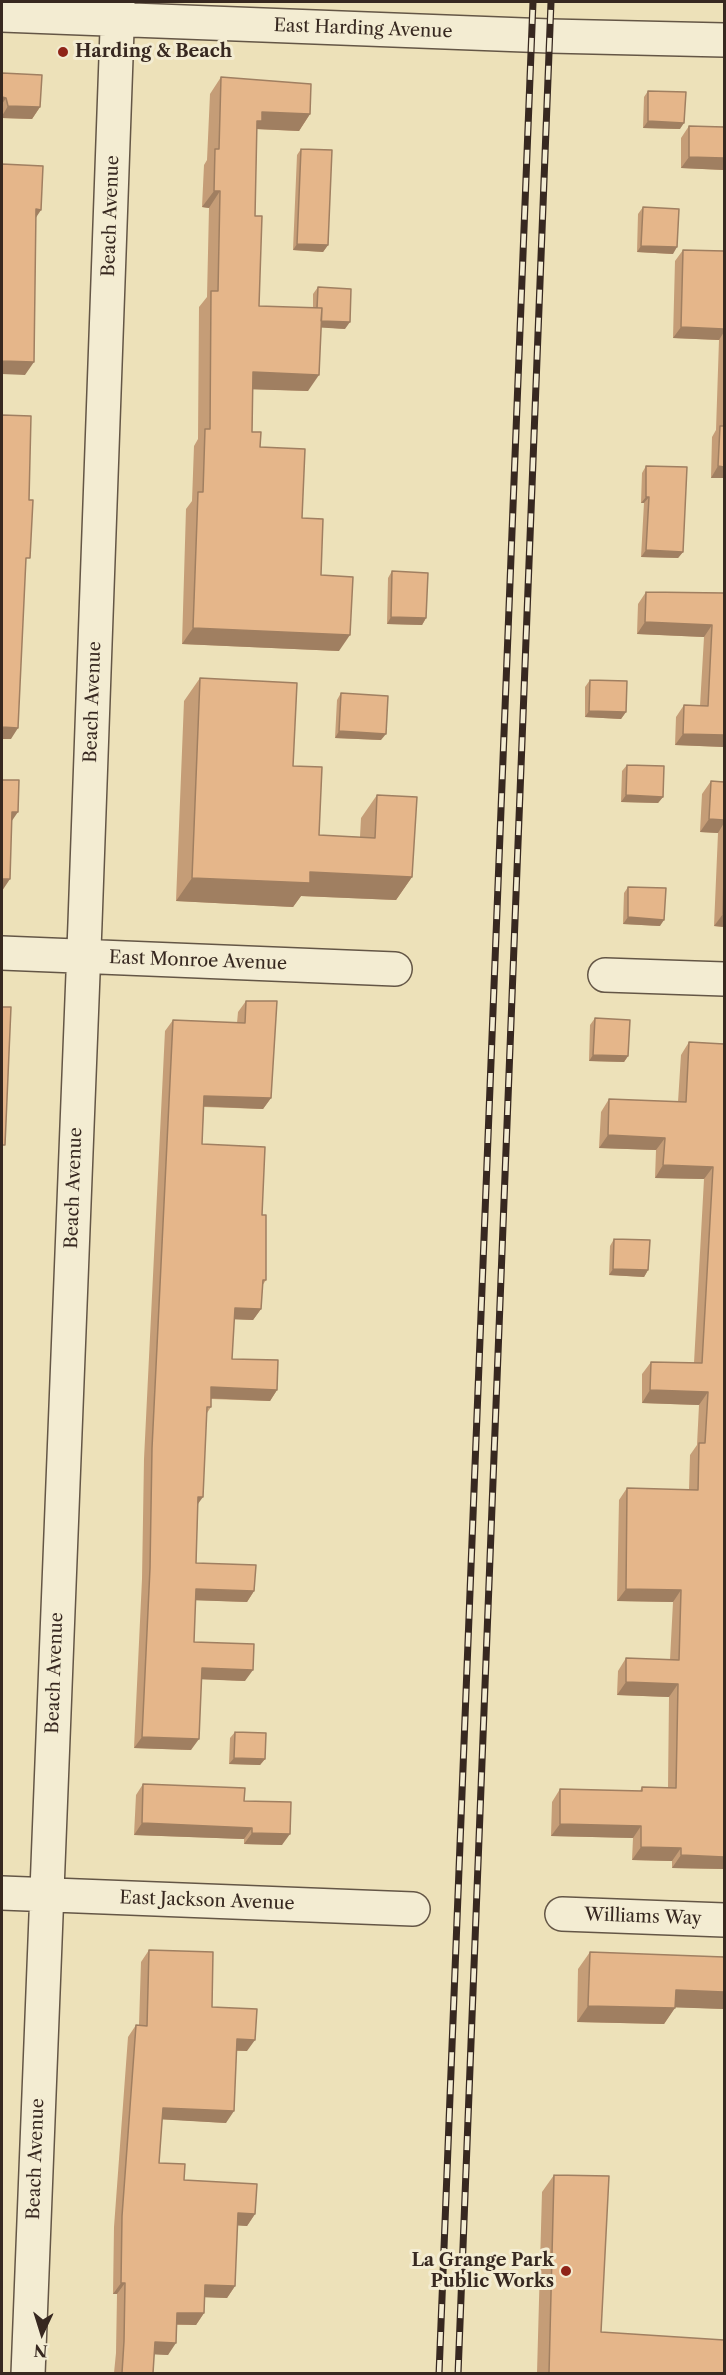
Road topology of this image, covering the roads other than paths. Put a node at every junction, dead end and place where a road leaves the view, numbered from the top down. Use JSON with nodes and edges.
{"nodes":[{"id":1,"x":118,"y":11,"type":"edge"},
{"id":2,"x":2,"y":15,"type":"edge"},
{"id":3,"x":724,"y":40,"type":"edge"},
{"id":4,"x":2,"y":953,"type":"edge"},
{"id":5,"x":83,"y":956,"type":"junction"},
{"id":6,"x":395,"y":969,"type":"dead end"},
{"id":7,"x":605,"y":975,"type":"dead end"},
{"id":8,"x":724,"y":979,"type":"edge"},
{"id":9,"x":2,"y":1893,"type":"edge"},
{"id":10,"x":46,"y":1894,"type":"junction"},
{"id":11,"x":413,"y":1909,"type":"dead end"},
{"id":12,"x":562,"y":1914,"type":"dead end"},
{"id":13,"x":724,"y":1920,"type":"edge"},
{"id":14,"x":28,"y":2373,"type":"edge"}],
"edges":[{"from":1,"to":2,"type":"street","name":"East Harding Avenue"},
{"from":1,"to":3,"type":"street","name":"East Harding Avenue"},
{"from":1,"to":5,"type":"street","name":"Beach Avenue"},
{"from":4,"to":5,"type":"street","name":"East Monroe Avenue"},
{"from":5,"to":6,"type":"street","name":"East Monroe Avenue"},
{"from":5,"to":10,"type":"street","name":"Beach Avenue"},
{"from":7,"to":8,"type":"street"},
{"from":9,"to":10,"type":"street","name":"East Jackson Avenue"},
{"from":10,"to":11,"type":"street","name":"East Jackson Avenue"},
{"from":10,"to":14,"type":"street","name":"Beach Avenue"},
{"from":12,"to":13,"type":"street","name":"Williams Way"}]}
